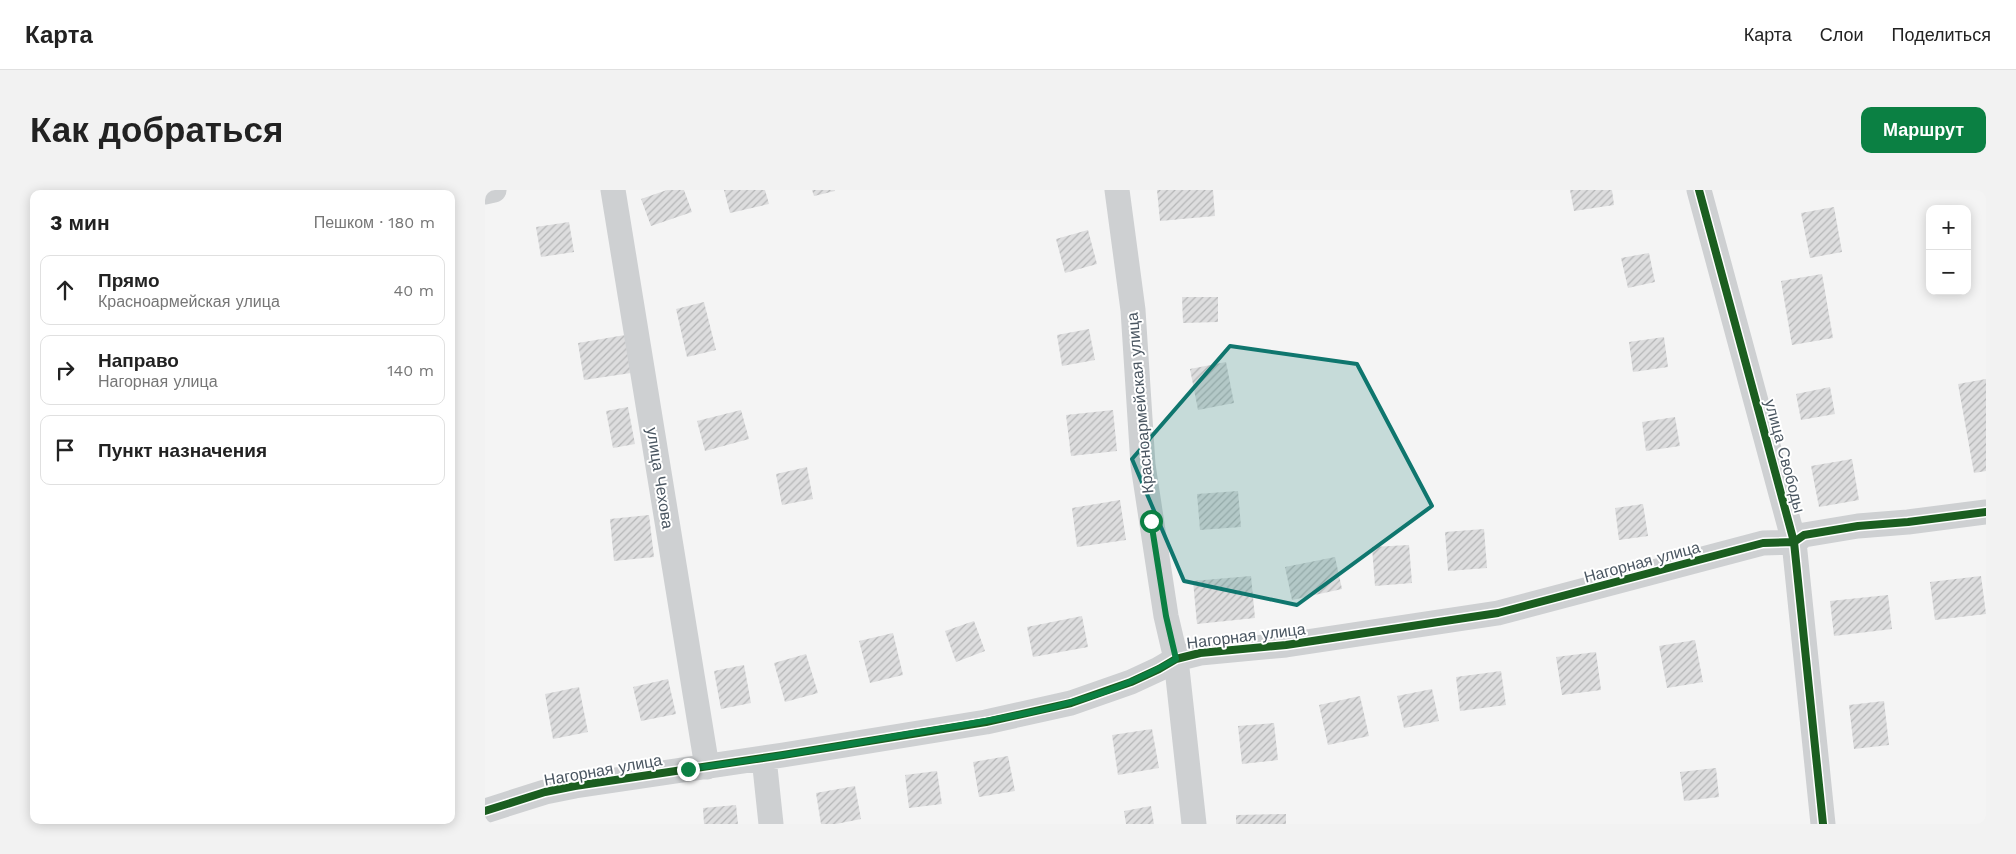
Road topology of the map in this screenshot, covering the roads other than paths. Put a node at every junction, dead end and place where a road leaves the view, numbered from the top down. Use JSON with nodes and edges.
{"nodes":[{"id":1,"x":494,"y":190,"type":"edge"},
{"id":2,"x":613,"y":190,"type":"edge"},
{"id":3,"x":1117,"y":190,"type":"edge"},
{"id":4,"x":1699,"y":190,"type":"edge"},
{"id":5,"x":485,"y":192,"type":"edge"},
{"id":6,"x":1986,"y":512,"type":"edge"},
{"id":7,"x":1794,"y":542,"type":"junction"},
{"id":8,"x":1176,"y":659,"type":"junction"},
{"id":9,"x":764,"y":758,"type":"junction"},
{"id":10,"x":707,"y":767,"type":"junction"},
{"id":11,"x":485,"y":811,"type":"edge"},
{"id":12,"x":771,"y":824,"type":"edge"},
{"id":13,"x":1194,"y":824,"type":"edge"},
{"id":14,"x":1823,"y":824,"type":"edge"}],
"edges":[{"from":1,"to":5,"type":"street"},
{"from":2,"to":10,"type":"street","name":"улица Чехова"},
{"from":3,"to":8,"type":"street","name":"Красноармейская улица"},
{"from":4,"to":7,"type":"street","name":"улица Свободы"},
{"from":6,"to":7,"type":"street","name":"Нагорная улица"},
{"from":7,"to":8,"type":"street","name":"Нагорная улица"},
{"from":7,"to":14,"type":"street","name":"улица Свободы"},
{"from":8,"to":9,"type":"street","name":"Нагорная улица"},
{"from":8,"to":13,"type":"street","name":"Красноармейская улица"},
{"from":9,"to":10,"type":"street","name":"Нагорная улица"},
{"from":9,"to":12,"type":"street"},
{"from":10,"to":11,"type":"street","name":"Нагорная улица"}]}
